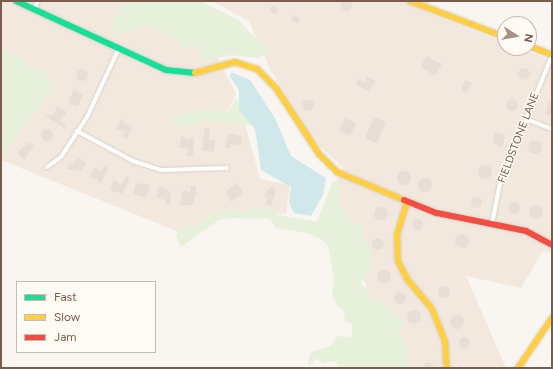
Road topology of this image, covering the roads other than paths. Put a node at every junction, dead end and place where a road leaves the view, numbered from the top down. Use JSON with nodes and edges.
{"nodes":[{"id":1,"x":16,"y":1,"type":"edge"},
{"id":2,"x":38,"y":1,"type":"edge"},
{"id":3,"x":410,"y":1,"type":"edge"},
{"id":4,"x":34,"y":9,"type":"junction"},
{"id":5,"x":497,"y":34,"type":"edge"},
{"id":6,"x":119,"y":48,"type":"junction"},
{"id":7,"x":537,"y":49,"type":"edge"},
{"id":8,"x":552,"y":55,"type":"edge"},
{"id":9,"x":526,"y":119,"type":"junction"},
{"id":10,"x":552,"y":129,"type":"edge"},
{"id":11,"x":78,"y":131,"type":"junction"},
{"id":12,"x":47,"y":168,"type":"dead end"},
{"id":13,"x":227,"y":168,"type":"dead end"},
{"id":14,"x":408,"y":202,"type":"junction"},
{"id":15,"x":492,"y":224,"type":"junction"},
{"id":16,"x":552,"y":245,"type":"edge"},
{"id":17,"x":552,"y":318,"type":"edge"},
{"id":18,"x":447,"y":368,"type":"edge"},
{"id":19,"x":518,"y":368,"type":"edge"}],
"edges":[{"from":1,"to":4,"type":"street"},
{"from":2,"to":4,"type":"street"},
{"from":3,"to":5,"type":"street"},
{"from":4,"to":6,"type":"street"},
{"from":6,"to":11,"type":"street"},
{"from":6,"to":14,"type":"street"},
{"from":7,"to":8,"type":"street"},
{"from":8,"to":9,"type":"street","name":"FIELDSTONE LANE"},
{"from":9,"to":10,"type":"street"},
{"from":9,"to":15,"type":"street","name":"FIELDSTONE LANE"},
{"from":11,"to":12,"type":"street"},
{"from":11,"to":13,"type":"street"},
{"from":14,"to":15,"type":"street"},
{"from":14,"to":18,"type":"street"},
{"from":15,"to":16,"type":"street"},
{"from":17,"to":19,"type":"street"}]}
